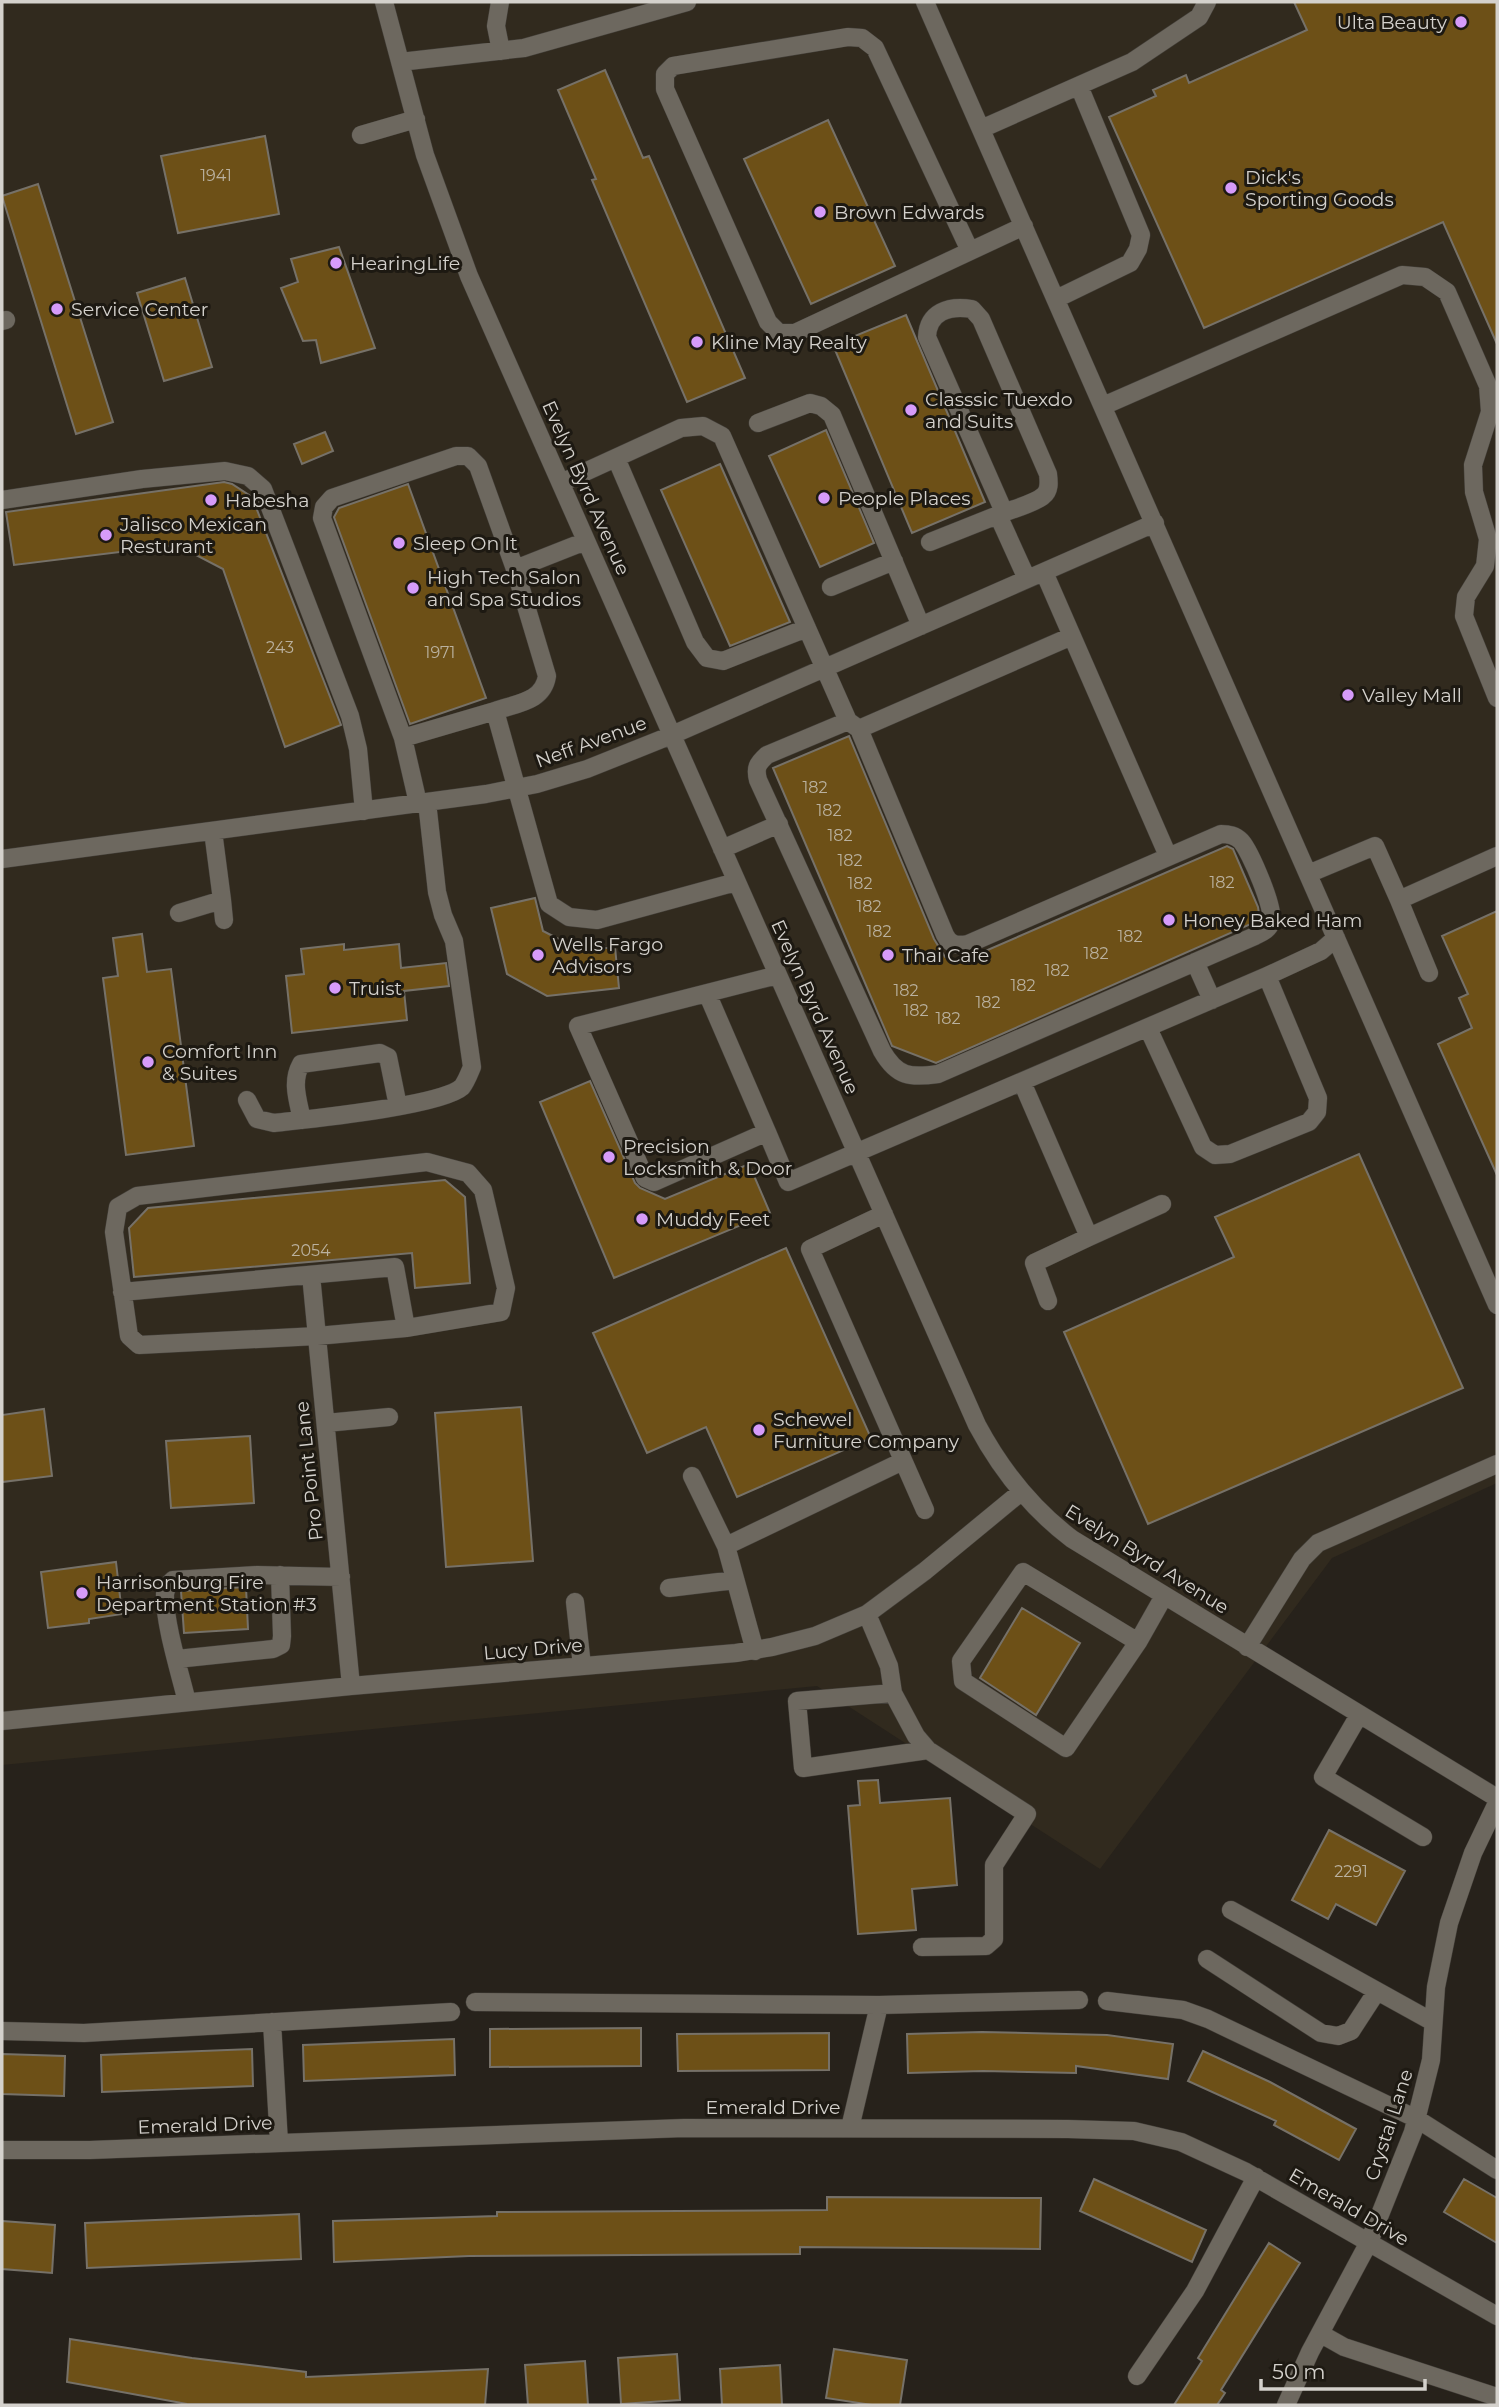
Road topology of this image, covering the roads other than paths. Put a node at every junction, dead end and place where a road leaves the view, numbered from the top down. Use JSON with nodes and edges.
{"nodes":[{"id":1,"x":384,"y":2,"type":"edge"},
{"id":2,"x":500,"y":2,"type":"edge"},
{"id":3,"x":687,"y":2,"type":"edge"},
{"id":4,"x":925,"y":2,"type":"edge"},
{"id":5,"x":1207,"y":2,"type":"edge"},
{"id":6,"x":501,"y":51,"type":"junction"},
{"id":7,"x":400,"y":62,"type":"junction"},
{"id":8,"x":1079,"y":86,"type":"junction"},
{"id":9,"x":416,"y":119,"type":"junction"},
{"id":10,"x":981,"y":129,"type":"junction"},
{"id":11,"x":361,"y":135,"type":"dead end"},
{"id":12,"x":1024,"y":226,"type":"junction"},
{"id":13,"x":970,"y":251,"type":"junction"},
{"id":14,"x":1056,"y":299,"type":"junction"},
{"id":15,"x":1103,"y":406,"type":"junction"},
{"id":16,"x":758,"y":423,"type":"dead end"},
{"id":17,"x":616,"y":458,"type":"junction"},
{"id":18,"x":561,"y":483,"type":"junction"},
{"id":19,"x":2,"y":500,"type":"edge"},
{"id":20,"x":1001,"y":513,"type":"junction"},
{"id":21,"x":1155,"y":523,"type":"junction"},
{"id":22,"x":586,"y":541,"type":"junction"},
{"id":23,"x":930,"y":542,"type":"dead end"},
{"id":24,"x":894,"y":561,"type":"junction"},
{"id":25,"x":515,"y":569,"type":"junction"},
{"id":26,"x":1044,"y":572,"type":"junction"},
{"id":27,"x":1027,"y":579,"type":"junction"},
{"id":28,"x":831,"y":586,"type":"dead end"},
{"id":29,"x":921,"y":626,"type":"junction"},
{"id":30,"x":807,"y":628,"type":"junction"},
{"id":31,"x":1072,"y":636,"type":"junction"},
{"id":32,"x":825,"y":668,"type":"junction"},
{"id":33,"x":1497,"y":698,"type":"edge"},
{"id":34,"x":495,"y":711,"type":"junction"},
{"id":35,"x":853,"y":725,"type":"junction"},
{"id":36,"x":672,"y":735,"type":"junction"},
{"id":37,"x":402,"y":738,"type":"junction"},
{"id":38,"x":519,"y":789,"type":"junction"},
{"id":39,"x":422,"y":803,"type":"junction"},
{"id":40,"x":364,"y":811,"type":"junction"},
{"id":41,"x":779,"y":824,"type":"junction"},
{"id":42,"x":213,"y":831,"type":"junction"},
{"id":43,"x":722,"y":849,"type":"junction"},
{"id":44,"x":1168,"y":856,"type":"junction"},
{"id":45,"x":1497,"y":856,"type":"edge"},
{"id":46,"x":2,"y":859,"type":"edge"},
{"id":47,"x":1308,"y":874,"type":"junction"},
{"id":48,"x":736,"y":882,"type":"junction"},
{"id":49,"x":222,"y":900,"type":"junction"},
{"id":50,"x":1399,"y":900,"type":"junction"},
{"id":51,"x":179,"y":913,"type":"dead end"},
{"id":52,"x":224,"y":920,"type":"dead end"},
{"id":53,"x":1336,"y":938,"type":"junction"},
{"id":54,"x":1195,"y":962,"type":"junction"},
{"id":55,"x":1429,"y":973,"type":"dead end"},
{"id":56,"x":778,"y":975,"type":"junction"},
{"id":57,"x":1267,"y":976,"type":"junction"},
{"id":58,"x":707,"y":993,"type":"junction"},
{"id":59,"x":1212,"y":1000,"type":"junction"},
{"id":60,"x":1148,"y":1028,"type":"junction"},
{"id":61,"x":1022,"y":1082,"type":"junction"},
{"id":62,"x":247,"y":1100,"type":"dead end"},
{"id":63,"x":398,"y":1106,"type":"junction"},
{"id":64,"x":302,"y":1120,"type":"junction"},
{"id":65,"x":767,"y":1132,"type":"junction"},
{"id":66,"x":857,"y":1153,"type":"junction"},
{"id":67,"x":1162,"y":1205,"type":"dead end"},
{"id":68,"x":884,"y":1214,"type":"junction"},
{"id":69,"x":1089,"y":1237,"type":"junction"},
{"id":70,"x":311,"y":1275,"type":"junction"},
{"id":71,"x":122,"y":1292,"type":"junction"},
{"id":72,"x":1048,"y":1301,"type":"dead end"},
{"id":73,"x":1497,"y":1306,"type":"edge"},
{"id":74,"x":406,"y":1328,"type":"junction"},
{"id":75,"x":317,"y":1336,"type":"junction"},
{"id":76,"x":388,"y":1417,"type":"dead end"},
{"id":77,"x":326,"y":1423,"type":"junction"},
{"id":78,"x":903,"y":1461,"type":"junction"},
{"id":79,"x":1497,"y":1464,"type":"edge"},
{"id":80,"x":692,"y":1476,"type":"dead end"},
{"id":81,"x":1021,"y":1492,"type":"junction"},
{"id":82,"x":925,"y":1510,"type":"dead end"},
{"id":83,"x":726,"y":1546,"type":"junction"},
{"id":84,"x":280,"y":1575,"type":"junction"},
{"id":85,"x":341,"y":1577,"type":"junction"},
{"id":86,"x":735,"y":1580,"type":"junction"},
{"id":87,"x":669,"y":1588,"type":"dead end"},
{"id":88,"x":1164,"y":1596,"type":"junction"},
{"id":89,"x":575,"y":1602,"type":"dead end"},
{"id":90,"x":867,"y":1614,"type":"junction"},
{"id":91,"x":1138,"y":1642,"type":"junction"},
{"id":92,"x":1247,"y":1647,"type":"junction"},
{"id":93,"x":755,"y":1651,"type":"junction"},
{"id":94,"x":177,"y":1659,"type":"junction"},
{"id":95,"x":582,"y":1666,"type":"junction"},
{"id":96,"x":351,"y":1686,"type":"junction"},
{"id":97,"x":893,"y":1693,"type":"junction"},
{"id":98,"x":187,"y":1702,"type":"junction"},
{"id":99,"x":1359,"y":1714,"type":"junction"},
{"id":100,"x":2,"y":1721,"type":"edge"},
{"id":101,"x":928,"y":1750,"type":"junction"},
{"id":102,"x":1497,"y":1801,"type":"edge"},
{"id":103,"x":1423,"y":1837,"type":"dead end"},
{"id":104,"x":1231,"y":1910,"type":"dead end"},
{"id":105,"x":922,"y":1947,"type":"dead end"},
{"id":106,"x":1207,"y":1959,"type":"dead end"},
{"id":107,"x":1377,"y":1991,"type":"junction"},
{"id":108,"x":1079,"y":2000,"type":"dead end"},
{"id":109,"x":1107,"y":2001,"type":"dead end"},
{"id":110,"x":475,"y":2002,"type":"dead end"},
{"id":111,"x":879,"y":2005,"type":"junction"},
{"id":112,"x":451,"y":2012,"type":"dead end"},
{"id":113,"x":272,"y":2022,"type":"junction"},
{"id":114,"x":1433,"y":2022,"type":"junction"},
{"id":115,"x":2,"y":2031,"type":"edge"},
{"id":116,"x":1417,"y":2119,"type":"junction"},
{"id":117,"x":850,"y":2128,"type":"junction"},
{"id":118,"x":279,"y":2143,"type":"junction"},
{"id":119,"x":2,"y":2150,"type":"edge"},
{"id":120,"x":1497,"y":2170,"type":"edge"},
{"id":121,"x":1256,"y":2177,"type":"junction"},
{"id":122,"x":1369,"y":2242,"type":"junction"},
{"id":123,"x":1497,"y":2316,"type":"edge"},
{"id":124,"x":1321,"y":2334,"type":"junction"},
{"id":125,"x":1137,"y":2376,"type":"dead end"},
{"id":126,"x":1497,"y":2397,"type":"edge"},
{"id":127,"x":1286,"y":2405,"type":"edge"}],
"edges":[{"from":1,"to":7,"type":"street","name":"Evelyn Byrd Avenue"},
{"from":2,"to":6,"type":"street"},
{"from":3,"to":6,"type":"street"},
{"from":4,"to":10,"type":"street"},
{"from":5,"to":8,"type":"street"},
{"from":6,"to":7,"type":"street"},
{"from":7,"to":9,"type":"street","name":"Evelyn Byrd Avenue"},
{"from":8,"to":10,"type":"street"},
{"from":8,"to":14,"type":"street"},
{"from":9,"to":11,"type":"street"},
{"from":9,"to":18,"type":"street","name":"Evelyn Byrd Avenue"},
{"from":10,"to":12,"type":"street"},
{"from":12,"to":13,"type":"street"},
{"from":12,"to":14,"type":"street"},
{"from":13,"to":13,"type":"street"},
{"from":14,"to":15,"type":"street"},
{"from":15,"to":21,"type":"street"},
{"from":15,"to":33,"type":"street"},
{"from":16,"to":24,"type":"street"},
{"from":17,"to":18,"type":"street"},
{"from":17,"to":30,"type":"street"},
{"from":17,"to":30,"type":"street"},
{"from":18,"to":22,"type":"street","name":"Evelyn Byrd Avenue"},
{"from":19,"to":40,"type":"street"},
{"from":20,"to":20,"type":"street"},
{"from":20,"to":23,"type":"street"},
{"from":20,"to":27,"type":"street"},
{"from":21,"to":26,"type":"street","name":"Neff Avenue"},
{"from":21,"to":47,"type":"street"},
{"from":22,"to":25,"type":"street"},
{"from":22,"to":36,"type":"street","name":"Evelyn Byrd Avenue"},
{"from":24,"to":28,"type":"street"},
{"from":24,"to":29,"type":"street"},
{"from":25,"to":34,"type":"street"},
{"from":25,"to":37,"type":"street"},
{"from":26,"to":27,"type":"street","name":"Neff Avenue"},
{"from":26,"to":31,"type":"street"},
{"from":27,"to":29,"type":"street","name":"Neff Avenue"},
{"from":29,"to":32,"type":"street","name":"Neff Avenue"},
{"from":30,"to":32,"type":"street"},
{"from":31,"to":35,"type":"street"},
{"from":31,"to":44,"type":"street"},
{"from":32,"to":35,"type":"street"},
{"from":32,"to":36,"type":"street","name":"Neff Avenue"},
{"from":34,"to":37,"type":"street"},
{"from":34,"to":38,"type":"street"},
{"from":35,"to":41,"type":"street"},
{"from":35,"to":44,"type":"street"},
{"from":36,"to":38,"type":"street","name":"Neff Avenue"},
{"from":36,"to":43,"type":"street","name":"Evelyn Byrd Avenue"},
{"from":37,"to":39,"type":"street"},
{"from":38,"to":39,"type":"street","name":"Neff Avenue"},
{"from":38,"to":48,"type":"street"},
{"from":39,"to":40,"type":"street","name":"Neff Avenue"},
{"from":39,"to":63,"type":"street"},
{"from":40,"to":42,"type":"street","name":"Neff Avenue"},
{"from":41,"to":43,"type":"street"},
{"from":41,"to":54,"type":"street"},
{"from":42,"to":46,"type":"street","name":"Neff Avenue"},
{"from":42,"to":49,"type":"street"},
{"from":43,"to":48,"type":"street","name":"Evelyn Byrd Avenue"},
{"from":44,"to":54,"type":"street"},
{"from":45,"to":50,"type":"street"},
{"from":47,"to":50,"type":"street"},
{"from":47,"to":53,"type":"street"},
{"from":48,"to":56,"type":"street","name":"Evelyn Byrd Avenue"},
{"from":49,"to":51,"type":"street"},
{"from":49,"to":52,"type":"street"},
{"from":50,"to":55,"type":"street"},
{"from":53,"to":57,"type":"street"},
{"from":53,"to":73,"type":"street"},
{"from":54,"to":59,"type":"street"},
{"from":56,"to":58,"type":"street"},
{"from":56,"to":66,"type":"street","name":"Evelyn Byrd Avenue"},
{"from":57,"to":59,"type":"street"},
{"from":57,"to":60,"type":"street"},
{"from":58,"to":65,"type":"street"},
{"from":58,"to":65,"type":"street"},
{"from":59,"to":60,"type":"street"},
{"from":60,"to":61,"type":"street"},
{"from":61,"to":66,"type":"street"},
{"from":61,"to":69,"type":"street"},
{"from":62,"to":64,"type":"street"},
{"from":63,"to":64,"type":"street"},
{"from":63,"to":64,"type":"street"},
{"from":65,"to":66,"type":"street"},
{"from":66,"to":68,"type":"street","name":"Evelyn Byrd Avenue"},
{"from":67,"to":69,"type":"street"},
{"from":68,"to":78,"type":"street"},
{"from":68,"to":81,"type":"street","name":"Evelyn Byrd Avenue"},
{"from":69,"to":72,"type":"street"},
{"from":70,"to":71,"type":"street"},
{"from":70,"to":74,"type":"street"},
{"from":70,"to":75,"type":"street","name":"Pro Point Lane"},
{"from":71,"to":74,"type":"street"},
{"from":71,"to":75,"type":"street"},
{"from":74,"to":75,"type":"street"},
{"from":75,"to":77,"type":"street","name":"Pro Point Lane"},
{"from":76,"to":77,"type":"street"},
{"from":77,"to":85,"type":"street","name":"Pro Point Lane"},
{"from":78,"to":82,"type":"street"},
{"from":78,"to":83,"type":"street"},
{"from":79,"to":92,"type":"street"},
{"from":80,"to":83,"type":"street"},
{"from":81,"to":88,"type":"street","name":"Evelyn Byrd Avenue"},
{"from":81,"to":90,"type":"street","name":"Lucy Drive"},
{"from":83,"to":86,"type":"street"},
{"from":84,"to":85,"type":"street"},
{"from":84,"to":94,"type":"street"},
{"from":84,"to":94,"type":"street"},
{"from":85,"to":96,"type":"street","name":"Pro Point Lane"},
{"from":86,"to":87,"type":"street"},
{"from":86,"to":93,"type":"street"},
{"from":88,"to":91,"type":"street"},
{"from":88,"to":92,"type":"street","name":"Evelyn Byrd Avenue"},
{"from":89,"to":95,"type":"street"},
{"from":90,"to":93,"type":"street","name":"Lucy Drive"},
{"from":90,"to":97,"type":"street"},
{"from":91,"to":91,"type":"street"},
{"from":92,"to":99,"type":"street","name":"Evelyn Byrd Avenue"},
{"from":93,"to":95,"type":"street","name":"Lucy Drive"},
{"from":94,"to":98,"type":"street"},
{"from":95,"to":96,"type":"street","name":"Lucy Drive"},
{"from":96,"to":98,"type":"street","name":"Lucy Drive"},
{"from":97,"to":101,"type":"street"},
{"from":97,"to":101,"type":"street"},
{"from":98,"to":100,"type":"street","name":"Lucy Drive"},
{"from":99,"to":102,"type":"street","name":"Evelyn Byrd Avenue"},
{"from":99,"to":103,"type":"street"},
{"from":101,"to":105,"type":"street"},
{"from":102,"to":114,"type":"street","name":"Crystal Lane"},
{"from":104,"to":107,"type":"street"},
{"from":106,"to":107,"type":"street"},
{"from":107,"to":114,"type":"street"},
{"from":108,"to":111,"type":"street"},
{"from":109,"to":116,"type":"street"},
{"from":110,"to":111,"type":"street"},
{"from":111,"to":117,"type":"street"},
{"from":112,"to":113,"type":"street"},
{"from":113,"to":115,"type":"street"},
{"from":113,"to":118,"type":"street"},
{"from":114,"to":116,"type":"street","name":"Crystal Lane"},
{"from":116,"to":120,"type":"street"},
{"from":116,"to":122,"type":"street","name":"Crystal Lane"},
{"from":117,"to":118,"type":"street","name":"Emerald Drive"},
{"from":117,"to":121,"type":"street","name":"Emerald Drive"},
{"from":118,"to":119,"type":"street","name":"Emerald Drive"},
{"from":121,"to":122,"type":"street","name":"Emerald Drive"},
{"from":121,"to":125,"type":"street"},
{"from":122,"to":123,"type":"street","name":"Emerald Drive"},
{"from":122,"to":124,"type":"street","name":"Crystal Lane"},
{"from":124,"to":126,"type":"street"},
{"from":124,"to":127,"type":"street","name":"Crystal Lane"}]}
